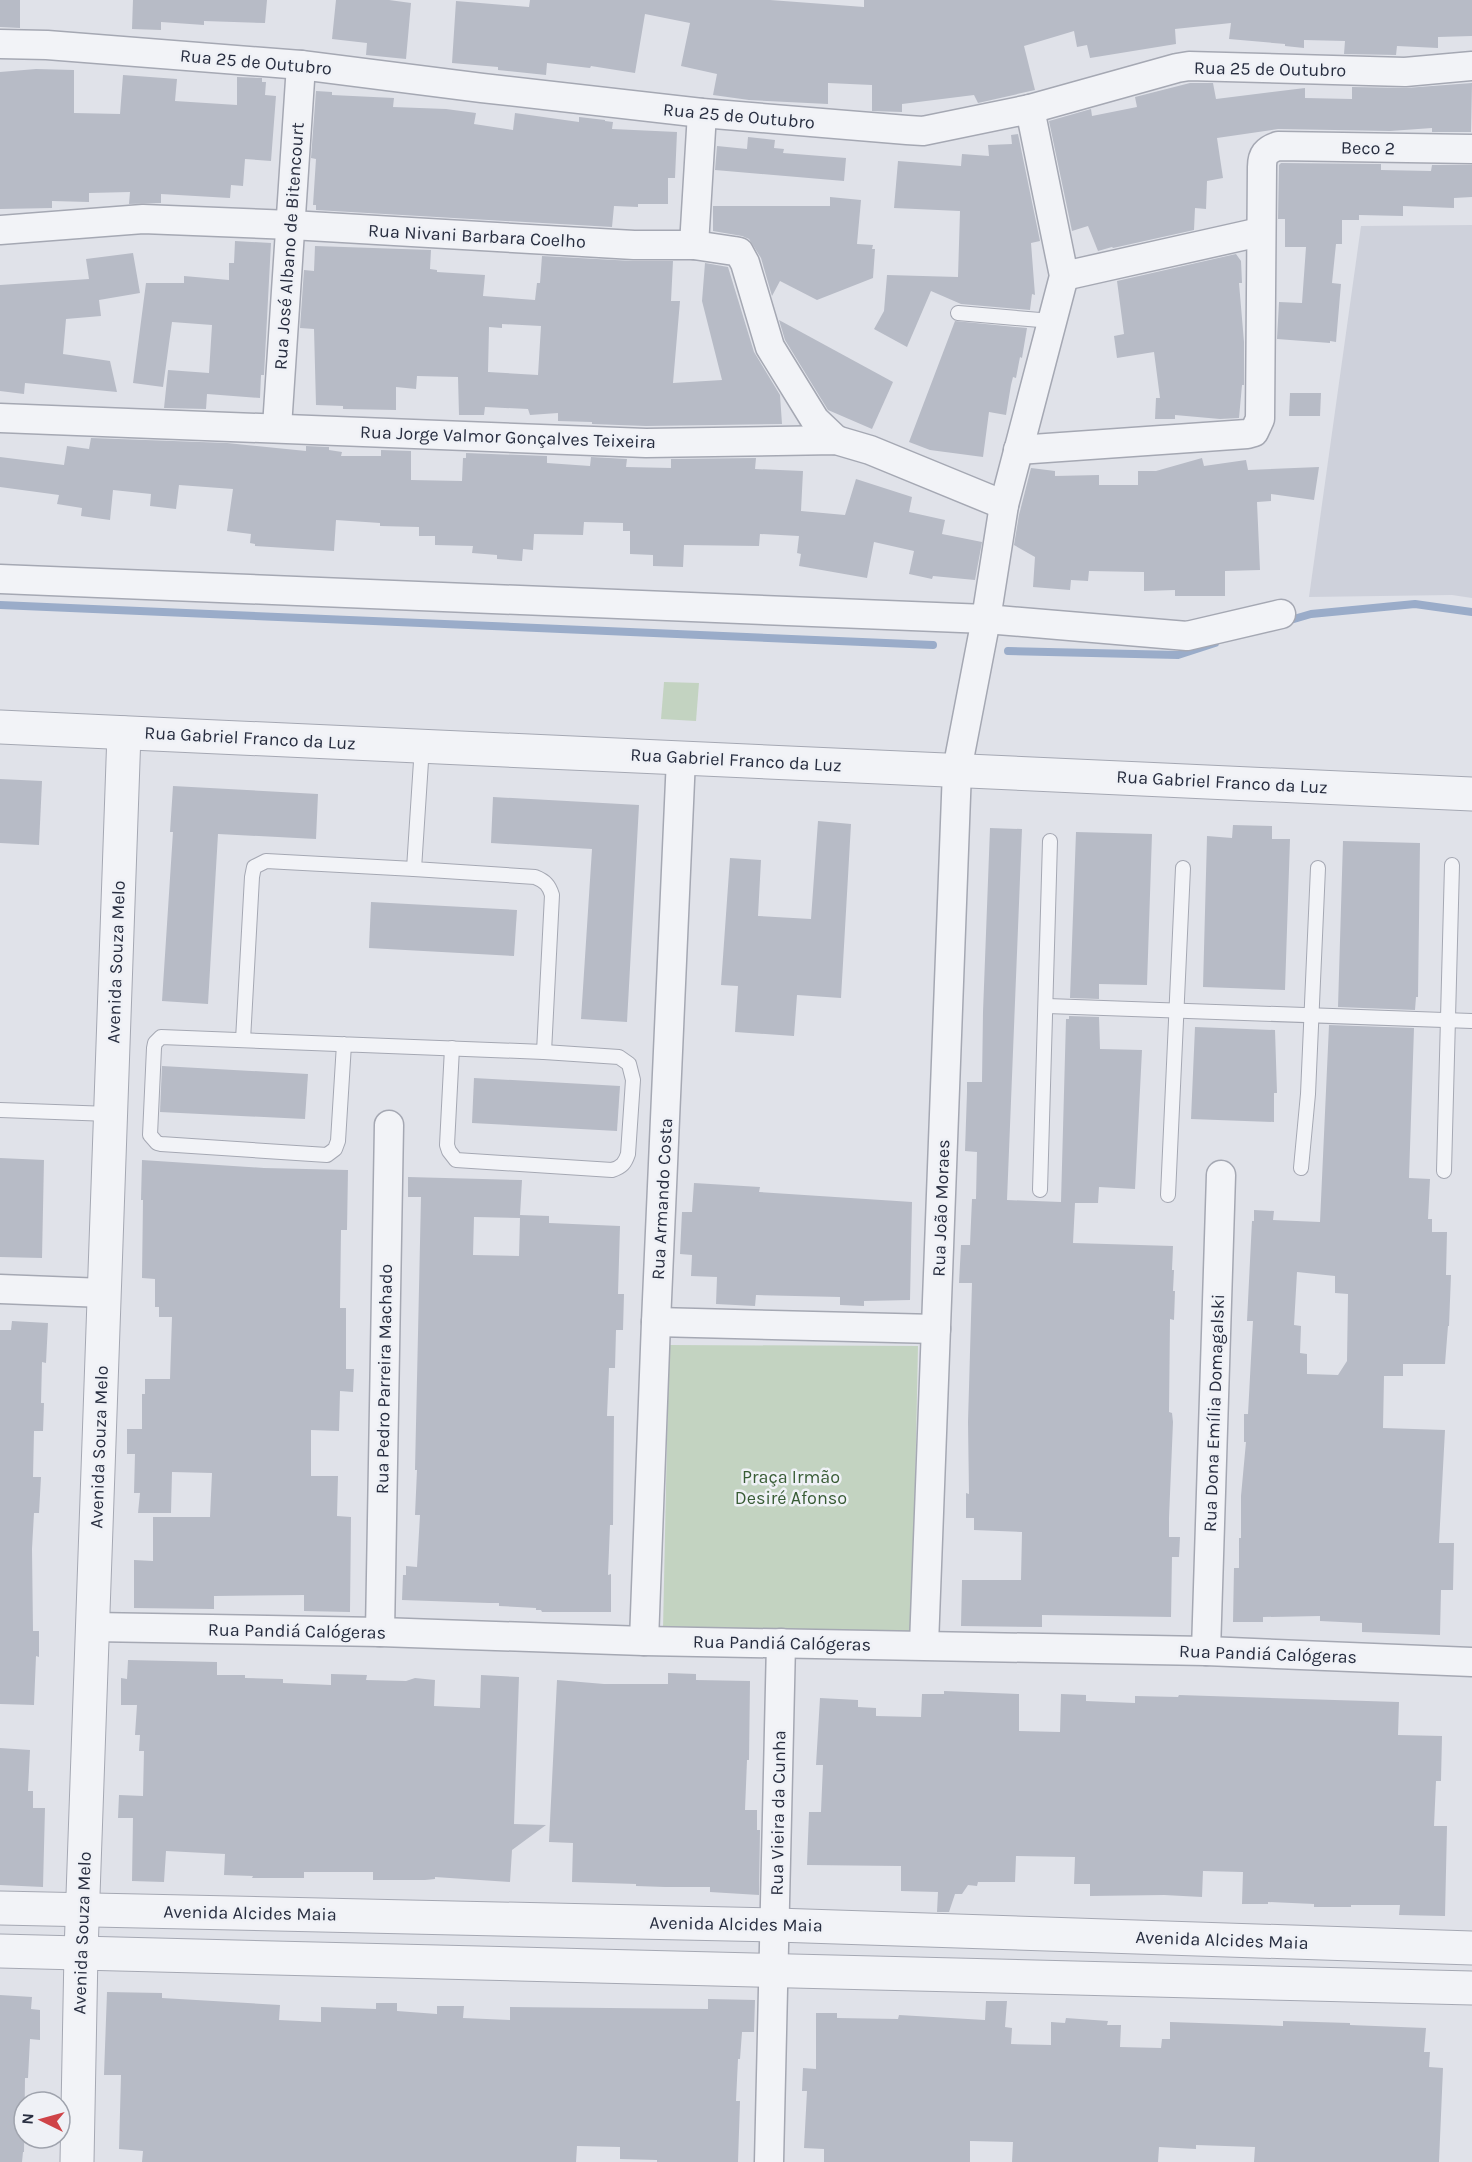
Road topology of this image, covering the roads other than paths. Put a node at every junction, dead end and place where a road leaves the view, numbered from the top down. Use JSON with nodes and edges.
{"nodes":[{"id":1,"x":0,"y":44,"type":"edge"},
{"id":2,"x":301,"y":64,"type":"junction"},
{"id":3,"x":1472,"y":66,"type":"edge"},
{"id":4,"x":1030,"y":109,"type":"junction"},
{"id":5,"x":702,"y":113,"type":"junction"},
{"id":6,"x":1472,"y":150,"type":"edge"},
{"id":7,"x":291,"y":225,"type":"junction"},
{"id":8,"x":0,"y":230,"type":"edge"},
{"id":9,"x":1260,"y":232,"type":"junction"},
{"id":10,"x":694,"y":245,"type":"junction"},
{"id":11,"x":1064,"y":276,"type":"junction"},
{"id":12,"x":958,"y":313,"type":"dead end"},
{"id":13,"x":1052,"y":321,"type":"junction"},
{"id":14,"x":0,"y":418,"type":"edge"},
{"id":15,"x":278,"y":427,"type":"junction"},
{"id":16,"x":836,"y":440,"type":"junction"},
{"id":17,"x":1018,"y":450,"type":"junction"},
{"id":18,"x":1004,"y":506,"type":"junction"},
{"id":19,"x":0,"y":579,"type":"edge"},
{"id":20,"x":1281,"y":614,"type":"dead end"},
{"id":21,"x":986,"y":619,"type":"junction"},
{"id":22,"x":0,"y":727,"type":"edge"},
{"id":23,"x":124,"y":733,"type":"junction"},
{"id":24,"x":422,"y":746,"type":"junction"},
{"id":25,"x":681,"y":758,"type":"junction"},
{"id":26,"x":957,"y":770,"type":"junction"},
{"id":27,"x":1472,"y":794,"type":"edge"},
{"id":28,"x":1050,"y":841,"type":"dead end"},
{"id":29,"x":1452,"y":864,"type":"dead end"},
{"id":30,"x":1184,"y":868,"type":"dead end"},
{"id":31,"x":1318,"y":868,"type":"dead end"},
{"id":32,"x":414,"y":869,"type":"junction"},
{"id":33,"x":1047,"y":1006,"type":"junction"},
{"id":34,"x":1177,"y":1011,"type":"junction"},
{"id":35,"x":1310,"y":1016,"type":"junction"},
{"id":36,"x":1448,"y":1020,"type":"junction"},
{"id":37,"x":1472,"y":1021,"type":"edge"},
{"id":38,"x":243,"y":1040,"type":"junction"},
{"id":39,"x":344,"y":1044,"type":"junction"},
{"id":40,"x":452,"y":1048,"type":"junction"},
{"id":41,"x":544,"y":1052,"type":"junction"},
{"id":42,"x":0,"y":1110,"type":"edge"},
{"id":43,"x":110,"y":1114,"type":"junction"},
{"id":44,"x":389,"y":1125,"type":"dead end"},
{"id":45,"x":1301,"y":1168,"type":"dead end"},
{"id":46,"x":1444,"y":1171,"type":"dead end"},
{"id":47,"x":1221,"y":1175,"type":"dead end"},
{"id":48,"x":1040,"y":1190,"type":"dead end"},
{"id":49,"x":1168,"y":1195,"type":"dead end"},
{"id":50,"x":0,"y":1289,"type":"edge"},
{"id":51,"x":104,"y":1293,"type":"junction"},
{"id":52,"x":656,"y":1322,"type":"junction"},
{"id":53,"x":936,"y":1329,"type":"junction"},
{"id":54,"x":93,"y":1627,"type":"junction"},
{"id":55,"x":380,"y":1632,"type":"junction"},
{"id":56,"x":644,"y":1641,"type":"junction"},
{"id":57,"x":781,"y":1643,"type":"junction"},
{"id":58,"x":924,"y":1645,"type":"junction"},
{"id":59,"x":1206,"y":1651,"type":"junction"},
{"id":60,"x":1472,"y":1662,"type":"edge"},
{"id":61,"x":0,"y":1908,"type":"edge"},
{"id":62,"x":83,"y":1910,"type":"junction"},
{"id":63,"x":776,"y":1925,"type":"junction"},
{"id":64,"x":1472,"y":1948,"type":"edge"},
{"id":65,"x":0,"y":1951,"type":"edge"},
{"id":66,"x":81,"y":1952,"type":"junction"},
{"id":67,"x":774,"y":1971,"type":"junction"},
{"id":68,"x":1472,"y":1988,"type":"edge"},
{"id":69,"x":77,"y":2162,"type":"edge"},
{"id":70,"x":769,"y":2162,"type":"edge"}],
"edges":[{"from":1,"to":2,"type":"street","name":"Rua 25 de Outubro"},
{"from":2,"to":5,"type":"street","name":"Rua 25 de Outubro"},
{"from":2,"to":7,"type":"street","name":"Rua José Albano de Bitencourt"},
{"from":3,"to":4,"type":"street","name":"Rua 25 de Outubro"},
{"from":4,"to":5,"type":"street","name":"Rua 25 de Outubro"},
{"from":4,"to":11,"type":"street"},
{"from":5,"to":10,"type":"street"},
{"from":6,"to":9,"type":"street","name":"Beco 2"},
{"from":7,"to":8,"type":"street","name":"Rua Nivani Barbara Coelho"},
{"from":7,"to":10,"type":"street","name":"Rua Nivani Barbara Coelho"},
{"from":7,"to":15,"type":"street","name":"Rua José Albano de Bitencourt"},
{"from":9,"to":11,"type":"street"},
{"from":9,"to":17,"type":"street"},
{"from":10,"to":16,"type":"street","name":"Rua Nivani Barbara Coelho"},
{"from":11,"to":13,"type":"street","name":"Rua João Moraes"},
{"from":12,"to":13,"type":"lane"},
{"from":13,"to":17,"type":"street","name":"Rua João Moraes"},
{"from":14,"to":15,"type":"street","name":"Rua Jorge Valmor Gonçalves Teixeira"},
{"from":15,"to":16,"type":"street","name":"Rua Jorge Valmor Gonçalves Teixeira"},
{"from":16,"to":18,"type":"street","name":"Rua Jorge Valmor Gonçalves Teixeira"},
{"from":17,"to":18,"type":"street","name":"Rua João Moraes"},
{"from":18,"to":21,"type":"street","name":"Rua João Moraes"},
{"from":19,"to":21,"type":"street"},
{"from":20,"to":21,"type":"street"},
{"from":21,"to":26,"type":"street","name":"Rua João Moraes"},
{"from":22,"to":23,"type":"street","name":"Rua Gabriel Franco da Luz"},
{"from":23,"to":24,"type":"street","name":"Rua Gabriel Franco da Luz"},
{"from":23,"to":43,"type":"street","name":"Avenida Souza Melo"},
{"from":24,"to":25,"type":"street","name":"Rua Gabriel Franco da Luz"},
{"from":24,"to":32,"type":"lane"},
{"from":25,"to":26,"type":"street","name":"Rua Gabriel Franco da Luz"},
{"from":25,"to":52,"type":"street","name":"Rua Armando Costa"},
{"from":26,"to":27,"type":"street","name":"Rua Gabriel Franco da Luz"},
{"from":26,"to":53,"type":"street","name":"Rua João Moraes"},
{"from":28,"to":33,"type":"lane"},
{"from":29,"to":36,"type":"lane"},
{"from":30,"to":34,"type":"lane"},
{"from":31,"to":35,"type":"lane"},
{"from":32,"to":38,"type":"lane"},
{"from":32,"to":41,"type":"lane"},
{"from":33,"to":34,"type":"lane"},
{"from":33,"to":48,"type":"lane"},
{"from":34,"to":35,"type":"lane"},
{"from":34,"to":49,"type":"lane"},
{"from":35,"to":36,"type":"lane"},
{"from":35,"to":45,"type":"lane"},
{"from":36,"to":37,"type":"lane"},
{"from":36,"to":46,"type":"lane"},
{"from":38,"to":39,"type":"lane"},
{"from":38,"to":39,"type":"lane"},
{"from":39,"to":40,"type":"lane"},
{"from":40,"to":41,"type":"lane"},
{"from":40,"to":41,"type":"lane"},
{"from":42,"to":43,"type":"lane"},
{"from":43,"to":51,"type":"street","name":"Avenida Souza Melo"},
{"from":44,"to":55,"type":"street","name":"Rua Pedro Parreira Machado"},
{"from":47,"to":59,"type":"street","name":"Rua Dona Emília Domagalski"},
{"from":50,"to":51,"type":"street"},
{"from":51,"to":54,"type":"street","name":"Avenida Souza Melo"},
{"from":52,"to":53,"type":"street"},
{"from":52,"to":56,"type":"street","name":"Rua Armando Costa"},
{"from":53,"to":58,"type":"street","name":"Rua João Moraes"},
{"from":54,"to":55,"type":"street","name":"Rua Pandiá Calógeras"},
{"from":54,"to":62,"type":"street","name":"Avenida Souza Melo"},
{"from":55,"to":56,"type":"street","name":"Rua Pandiá Calógeras"},
{"from":56,"to":57,"type":"street","name":"Rua Pandiá Calógeras"},
{"from":57,"to":58,"type":"street","name":"Rua Pandiá Calógeras"},
{"from":57,"to":63,"type":"street","name":"Rua Vieira da Cunha"},
{"from":58,"to":59,"type":"street","name":"Rua Pandiá Calógeras"},
{"from":59,"to":60,"type":"street","name":"Rua Pandiá Calógeras"},
{"from":61,"to":62,"type":"street","name":"Avenida Alcides Maia"},
{"from":62,"to":63,"type":"street","name":"Avenida Alcides Maia"},
{"from":62,"to":66,"type":"street","name":"Avenida Souza Melo"},
{"from":63,"to":64,"type":"street","name":"Avenida Alcides Maia"},
{"from":63,"to":67,"type":"street","name":"Rua Vieira da Cunha"},
{"from":65,"to":66,"type":"street"},
{"from":66,"to":67,"type":"street"},
{"from":66,"to":69,"type":"street","name":"Avenida Souza Melo"},
{"from":67,"to":68,"type":"street"},
{"from":67,"to":70,"type":"street","name":"Rua Vieira da Cunha"}]}
